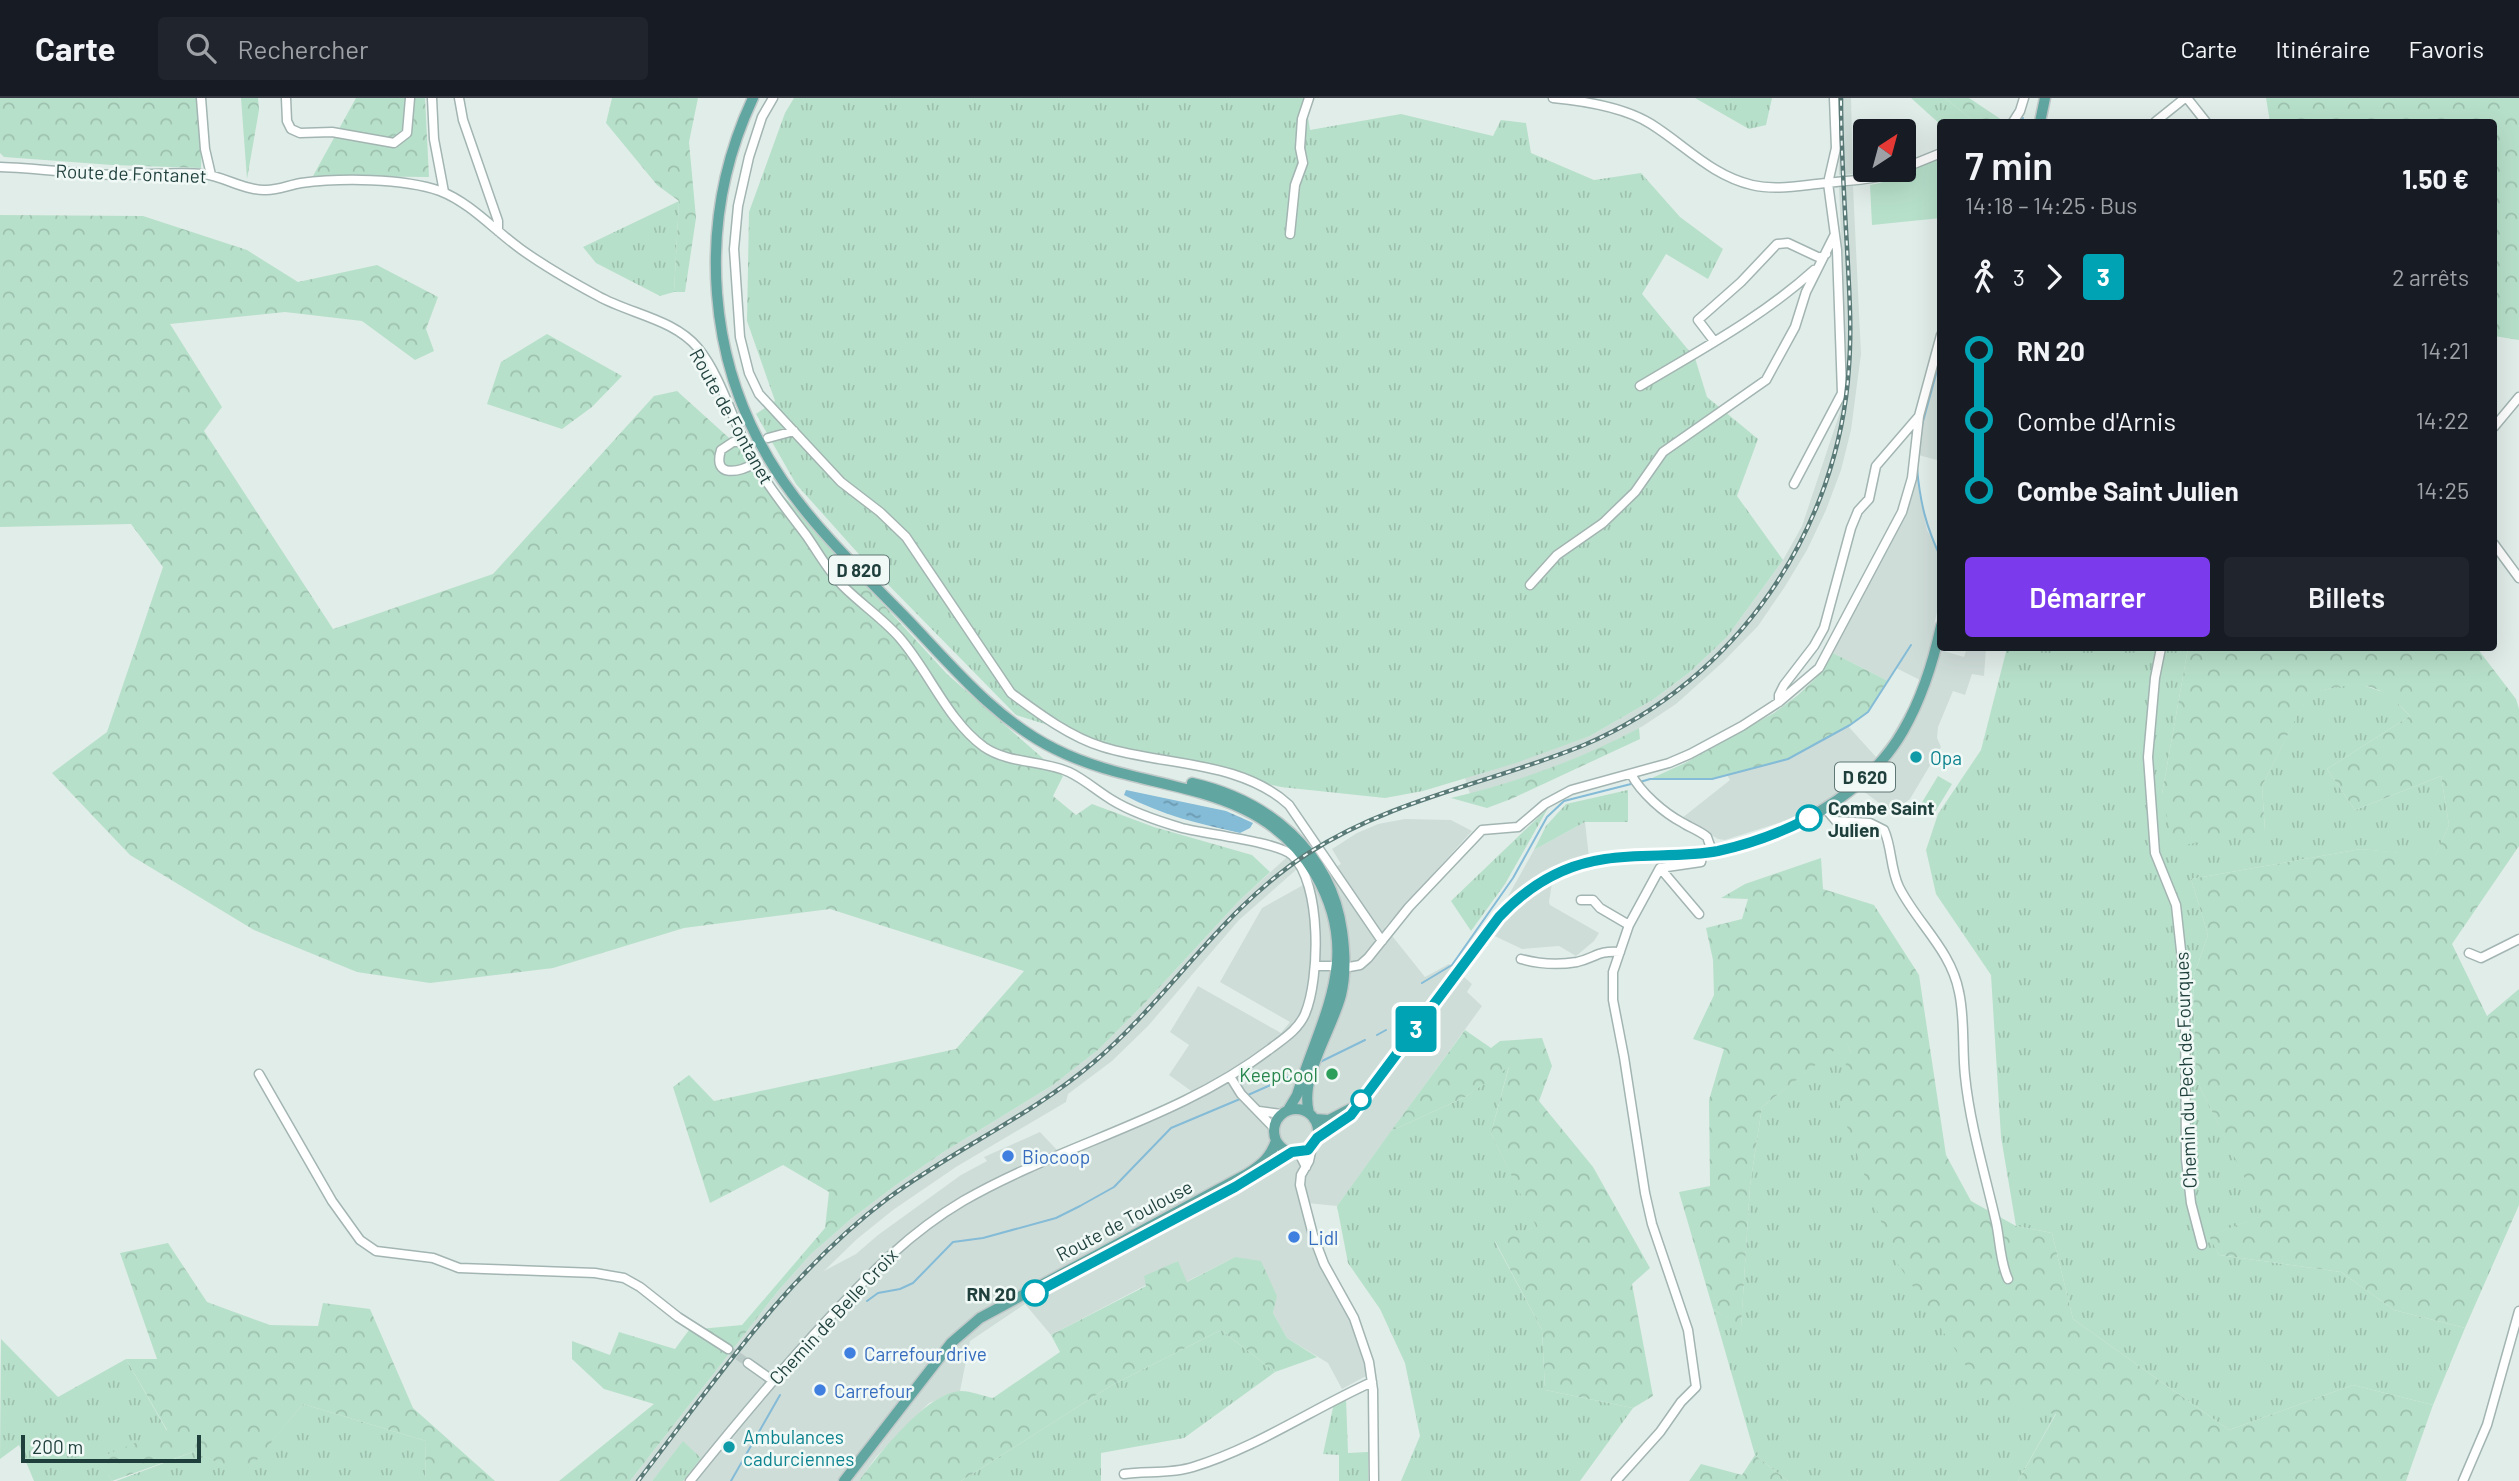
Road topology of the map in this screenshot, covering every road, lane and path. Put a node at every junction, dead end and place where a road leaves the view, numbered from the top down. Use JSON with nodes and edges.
{"nodes":[{"id":1,"x":201,"y":98,"type":"edge"},
{"id":2,"x":286,"y":98,"type":"edge"},
{"id":3,"x":410,"y":98,"type":"edge"},
{"id":4,"x":432,"y":98,"type":"edge"},
{"id":5,"x":459,"y":98,"type":"edge"},
{"id":6,"x":753,"y":98,"type":"edge"},
{"id":7,"x":773,"y":98,"type":"edge"},
{"id":8,"x":1309,"y":98,"type":"edge"},
{"id":9,"x":1553,"y":98,"type":"edge"},
{"id":10,"x":1834,"y":98,"type":"edge"},
{"id":11,"x":2024,"y":98,"type":"edge"},
{"id":12,"x":2045,"y":98,"type":"edge"},
{"id":13,"x":2186,"y":98,"type":"edge"},
{"id":14,"x":2014,"y":119,"type":"edge"},
{"id":15,"x":2041,"y":119,"type":"edge"},
{"id":16,"x":2159,"y":119,"type":"edge"},
{"id":17,"x":2204,"y":119,"type":"edge"},
{"id":18,"x":1937,"y":155,"type":"edge"},
{"id":19,"x":1916,"y":163,"type":"edge"},
{"id":20,"x":0,"y":167,"type":"edge"},
{"id":21,"x":211,"y":174,"type":"junction"},
{"id":22,"x":1853,"y":181,"type":"edge"},
{"id":23,"x":1828,"y":183,"type":"junction"},
{"id":24,"x":444,"y":192,"type":"junction"},
{"id":25,"x":498,"y":231,"type":"junction"},
{"id":26,"x":1290,"y":234,"type":"dead end"},
{"id":27,"x":1835,"y":236,"type":"junction"},
{"id":28,"x":1826,"y":254,"type":"junction"},
{"id":29,"x":1817,"y":268,"type":"junction"},
{"id":30,"x":1714,"y":341,"type":"junction"},
{"id":31,"x":1937,"y":350,"type":"edge"},
{"id":32,"x":1640,"y":386,"type":"dead end"},
{"id":33,"x":2519,"y":397,"type":"edge"},
{"id":34,"x":1919,"y":416,"type":"junction"},
{"id":35,"x":2497,"y":423,"type":"edge"},
{"id":36,"x":794,"y":432,"type":"junction"},
{"id":37,"x":768,"y":438,"type":"dead end"},
{"id":38,"x":738,"y":442,"type":"dead end"},
{"id":39,"x":755,"y":463,"type":"junction"},
{"id":40,"x":1794,"y":484,"type":"dead end"},
{"id":41,"x":2497,"y":548,"type":"edge"},
{"id":42,"x":2519,"y":579,"type":"edge"},
{"id":43,"x":1530,"y":585,"type":"dead end"},
{"id":44,"x":1937,"y":645,"type":"edge"},
{"id":45,"x":2160,"y":651,"type":"edge"},
{"id":46,"x":1779,"y":702,"type":"junction"},
{"id":47,"x":1634,"y":779,"type":"junction"},
{"id":48,"x":1825,"y":808,"type":"junction"},
{"id":49,"x":1708,"y":852,"type":"junction"},
{"id":50,"x":1660,"y":868,"type":"junction"},
{"id":51,"x":1581,"y":900,"type":"dead end"},
{"id":52,"x":1699,"y":914,"type":"dead end"},
{"id":53,"x":1629,"y":925,"type":"junction"},
{"id":54,"x":2519,"y":939,"type":"edge"},
{"id":55,"x":1382,"y":941,"type":"junction"},
{"id":56,"x":1620,"y":952,"type":"junction"},
{"id":57,"x":2469,"y":953,"type":"dead end"},
{"id":58,"x":1521,"y":960,"type":"dead end"},
{"id":59,"x":1315,"y":966,"type":"junction"},
{"id":60,"x":1333,"y":966,"type":"dead end"},
{"id":61,"x":1349,"y":967,"type":"dead end"},
{"id":62,"x":259,"y":1074,"type":"dead end"},
{"id":63,"x":1231,"y":1078,"type":"junction"},
{"id":64,"x":1305,"y":1082,"type":"junction"},
{"id":65,"x":1361,"y":1100,"type":"junction"},
{"id":66,"x":1259,"y":1111,"type":"junction"},
{"id":67,"x":1285,"y":1112,"type":"junction"},
{"id":68,"x":1312,"y":1116,"type":"junction"},
{"id":69,"x":1274,"y":1128,"type":"junction"},
{"id":70,"x":1276,"y":1140,"type":"junction"},
{"id":71,"x":1314,"y":1142,"type":"junction"},
{"id":72,"x":1295,"y":1153,"type":"junction"},
{"id":73,"x":1306,"y":1167,"type":"junction"},
{"id":74,"x":2202,"y":1245,"type":"dead end"},
{"id":75,"x":2008,"y":1279,"type":"dead end"},
{"id":76,"x":2519,"y":1311,"type":"edge"},
{"id":77,"x":728,"y":1349,"type":"tunnel mouth"},
{"id":78,"x":748,"y":1363,"type":"tunnel mouth"},
{"id":79,"x":772,"y":1380,"type":"junction"},
{"id":80,"x":1372,"y":1382,"type":"junction"},
{"id":81,"x":1124,"y":1474,"type":"dead end"},
{"id":82,"x":690,"y":1481,"type":"edge"},
{"id":83,"x":844,"y":1481,"type":"edge"},
{"id":84,"x":851,"y":1481,"type":"edge"},
{"id":85,"x":1374,"y":1481,"type":"edge"},
{"id":86,"x":1616,"y":1481,"type":"edge"},
{"id":87,"x":2463,"y":1481,"type":"edge"}],
"edges":[{"from":1,"to":21,"type":"street"},
{"from":2,"to":3,"type":"street"},
{"from":4,"to":24,"type":"street"},
{"from":5,"to":25,"type":"street"},
{"from":6,"to":64,"type":"main road","number":"D 820"},
{"from":7,"to":36,"type":"street"},
{"from":8,"to":26,"type":"street"},
{"from":9,"to":23,"type":"street"},
{"from":10,"to":23,"type":"street"},
{"from":11,"to":14,"type":"street"},
{"from":12,"to":15,"type":"main road"},
{"from":13,"to":16,"type":"street"},
{"from":13,"to":17,"type":"street"},
{"from":18,"to":19,"type":"street"},
{"from":20,"to":21,"type":"street","name":"Route de Fontanet"},
{"from":21,"to":24,"type":"street","name":"Route de Fontanet"},
{"from":22,"to":23,"type":"street"},
{"from":23,"to":27,"type":"street"},
{"from":24,"to":25,"type":"street","name":"Route de Fontanet"},
{"from":25,"to":39,"type":"street","name":"Route de Fontanet"},
{"from":27,"to":28,"type":"street"},
{"from":27,"to":40,"type":"street"},
{"from":28,"to":29,"type":"street"},
{"from":28,"to":30,"type":"street"},
{"from":29,"to":30,"type":"street"},
{"from":29,"to":43,"type":"street"},
{"from":30,"to":32,"type":"street"},
{"from":31,"to":34,"type":"street"},
{"from":33,"to":35,"type":"street"},
{"from":34,"to":46,"type":"street"},
{"from":34,"to":46,"type":"street"},
{"from":36,"to":37,"type":"street"},
{"from":36,"to":55,"type":"street"},
{"from":38,"to":39,"type":"street"},
{"from":39,"to":59,"type":"street","name":"Route de Fontanet"},
{"from":41,"to":42,"type":"street"},
{"from":44,"to":48,"type":"main road","number":"D 620"},
{"from":45,"to":74,"type":"street","name":"Chemin du Pech de Fourques"},
{"from":46,"to":47,"type":"street"},
{"from":47,"to":49,"type":"street"},
{"from":47,"to":55,"type":"street"},
{"from":48,"to":49,"type":"main road","number":"D 620"},
{"from":48,"to":75,"type":"street"},
{"from":49,"to":50,"type":"street"},
{"from":49,"to":65,"type":"main road","number":"D 620"},
{"from":50,"to":52,"type":"street"},
{"from":50,"to":53,"type":"street"},
{"from":51,"to":53,"type":"street"},
{"from":53,"to":56,"type":"street"},
{"from":54,"to":57,"type":"street"},
{"from":55,"to":61,"type":"street"},
{"from":56,"to":58,"type":"street"},
{"from":56,"to":86,"type":"street"},
{"from":59,"to":60,"type":"street"},
{"from":59,"to":63,"type":"street","name":"Chemin de Belle Croix"},
{"from":62,"to":77,"type":"street"},
{"from":63,"to":66,"type":"street"},
{"from":63,"to":79,"type":"street","name":"Chemin de Belle Croix"},
{"from":64,"to":67,"type":"main road","number":"D 820"},
{"from":64,"to":68,"type":"main road","number":"D 820"},
{"from":65,"to":68,"type":"main road","number":"D 620"},
{"from":65,"to":71,"type":"main road","number":"D 620"},
{"from":66,"to":67,"type":"street"},
{"from":66,"to":69,"type":"street"},
{"from":67,"to":68,"type":"main road"},
{"from":67,"to":69,"type":"main road"},
{"from":68,"to":71,"type":"main road"},
{"from":69,"to":70,"type":"main road"},
{"from":70,"to":72,"type":"main road"},
{"from":70,"to":83,"type":"main road","name":"Route de Toulouse"},
{"from":71,"to":72,"type":"main road"},
{"from":71,"to":73,"type":"street"},
{"from":72,"to":73,"type":"street"},
{"from":72,"to":84,"type":"main road","name":"Route de Toulouse"},
{"from":73,"to":80,"type":"street"},
{"from":76,"to":87,"type":"street"},
{"from":78,"to":79,"type":"street"},
{"from":79,"to":82,"type":"street","name":"Chemin de Belle Croix"},
{"from":80,"to":81,"type":"street"},
{"from":80,"to":85,"type":"street"}]}
